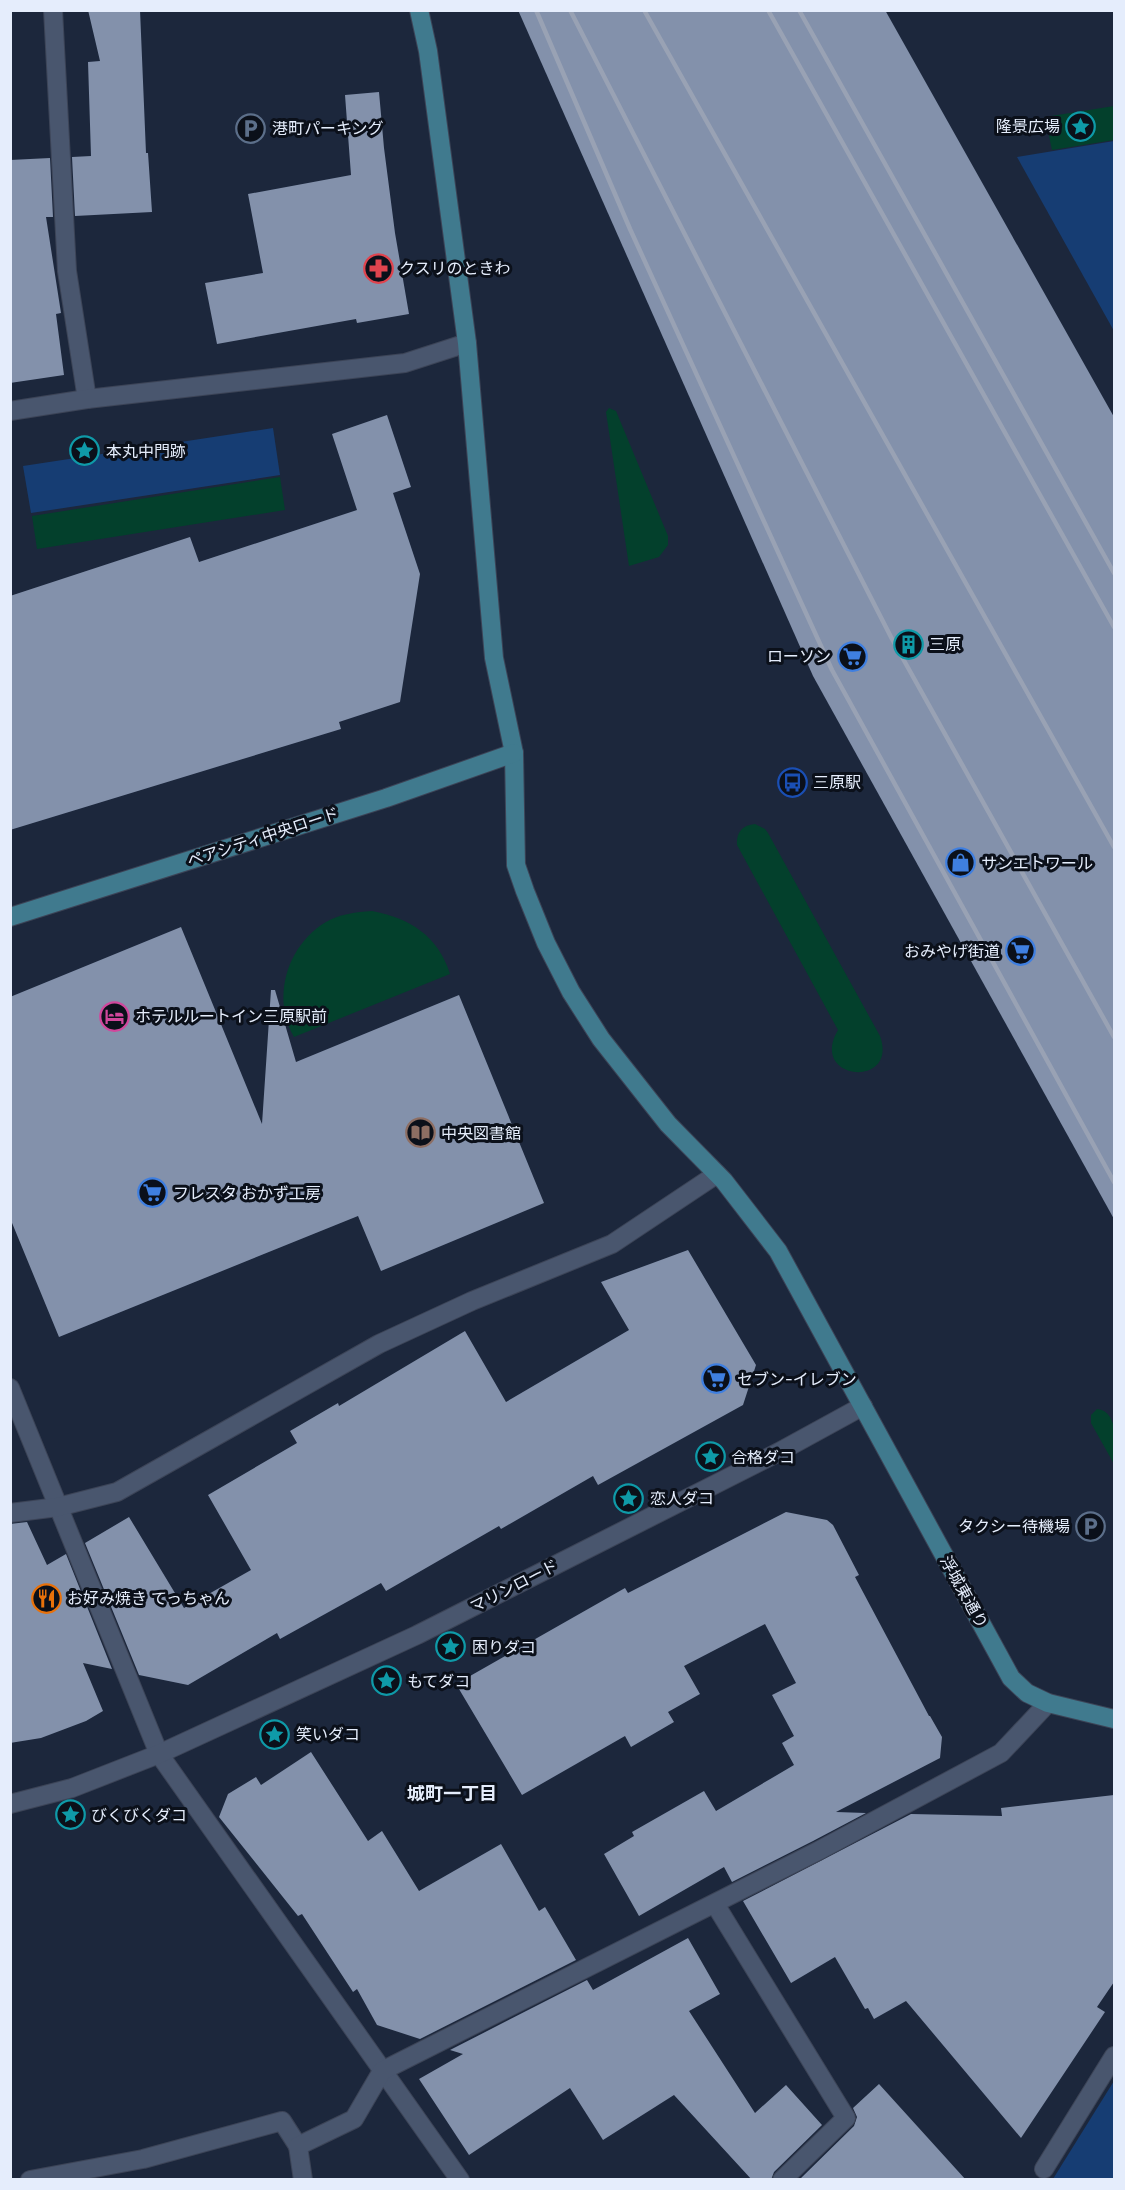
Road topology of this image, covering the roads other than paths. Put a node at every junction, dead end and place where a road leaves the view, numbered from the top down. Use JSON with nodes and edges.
{"nodes":[{"id":1,"x":53,"y":10,"type":"edge"},
{"id":2,"x":419,"y":10,"type":"edge"},
{"id":3,"x":467,"y":343,"type":"junction"},
{"id":4,"x":87,"y":399,"type":"junction"},
{"id":5,"x":10,"y":411,"type":"edge"},
{"id":6,"x":514,"y":753,"type":"junction"},
{"id":7,"x":10,"y":917,"type":"edge"},
{"id":8,"x":717,"y":1174,"type":"junction"},
{"id":9,"x":10,"y":1389,"type":"edge"},
{"id":10,"x":863,"y":1406,"type":"junction"},
{"id":11,"x":58,"y":1507,"type":"junction"},
{"id":12,"x":10,"y":1514,"type":"edge"},
{"id":13,"x":1048,"y":1703,"type":"junction"},
{"id":14,"x":1114,"y":1719,"type":"edge"},
{"id":15,"x":159,"y":1754,"type":"junction"},
{"id":16,"x":10,"y":1804,"type":"edge"},
{"id":17,"x":715,"y":1904,"type":"junction"},
{"id":18,"x":1114,"y":2056,"type":"edge"},
{"id":19,"x":382,"y":2071,"type":"junction"},
{"id":20,"x":298,"y":2146,"type":"junction"},
{"id":21,"x":1044,"y":2169,"type":"dead end"},
{"id":22,"x":30,"y":2180,"type":"edge"},
{"id":23,"x":303,"y":2180,"type":"edge"},
{"id":24,"x":460,"y":2180,"type":"edge"},
{"id":25,"x":782,"y":2180,"type":"edge"}],
"edges":[{"from":1,"to":4,"type":"street"},
{"from":2,"to":3,"type":"street","name":"浮城東通り"},
{"from":3,"to":4,"type":"street"},
{"from":3,"to":6,"type":"street","name":"浮城東通り"},
{"from":4,"to":5,"type":"street"},
{"from":6,"to":7,"type":"street","name":"ペアシティ中央ロード"},
{"from":6,"to":8,"type":"street","name":"浮城東通り"},
{"from":8,"to":10,"type":"street","name":"浮城東通り"},
{"from":8,"to":11,"type":"street"},
{"from":9,"to":11,"type":"street"},
{"from":10,"to":13,"type":"street","name":"浮城東通り"},
{"from":10,"to":15,"type":"street","name":"マリンロード"},
{"from":11,"to":12,"type":"street"},
{"from":11,"to":15,"type":"street"},
{"from":13,"to":14,"type":"street","name":"浮城東通り"},
{"from":13,"to":17,"type":"street"},
{"from":15,"to":16,"type":"street","name":"マリンロード"},
{"from":15,"to":19,"type":"street"},
{"from":17,"to":19,"type":"street"},
{"from":17,"to":25,"type":"street"},
{"from":18,"to":21,"type":"street"},
{"from":19,"to":20,"type":"street"},
{"from":19,"to":24,"type":"street"},
{"from":20,"to":22,"type":"street"},
{"from":20,"to":23,"type":"street"}]}
